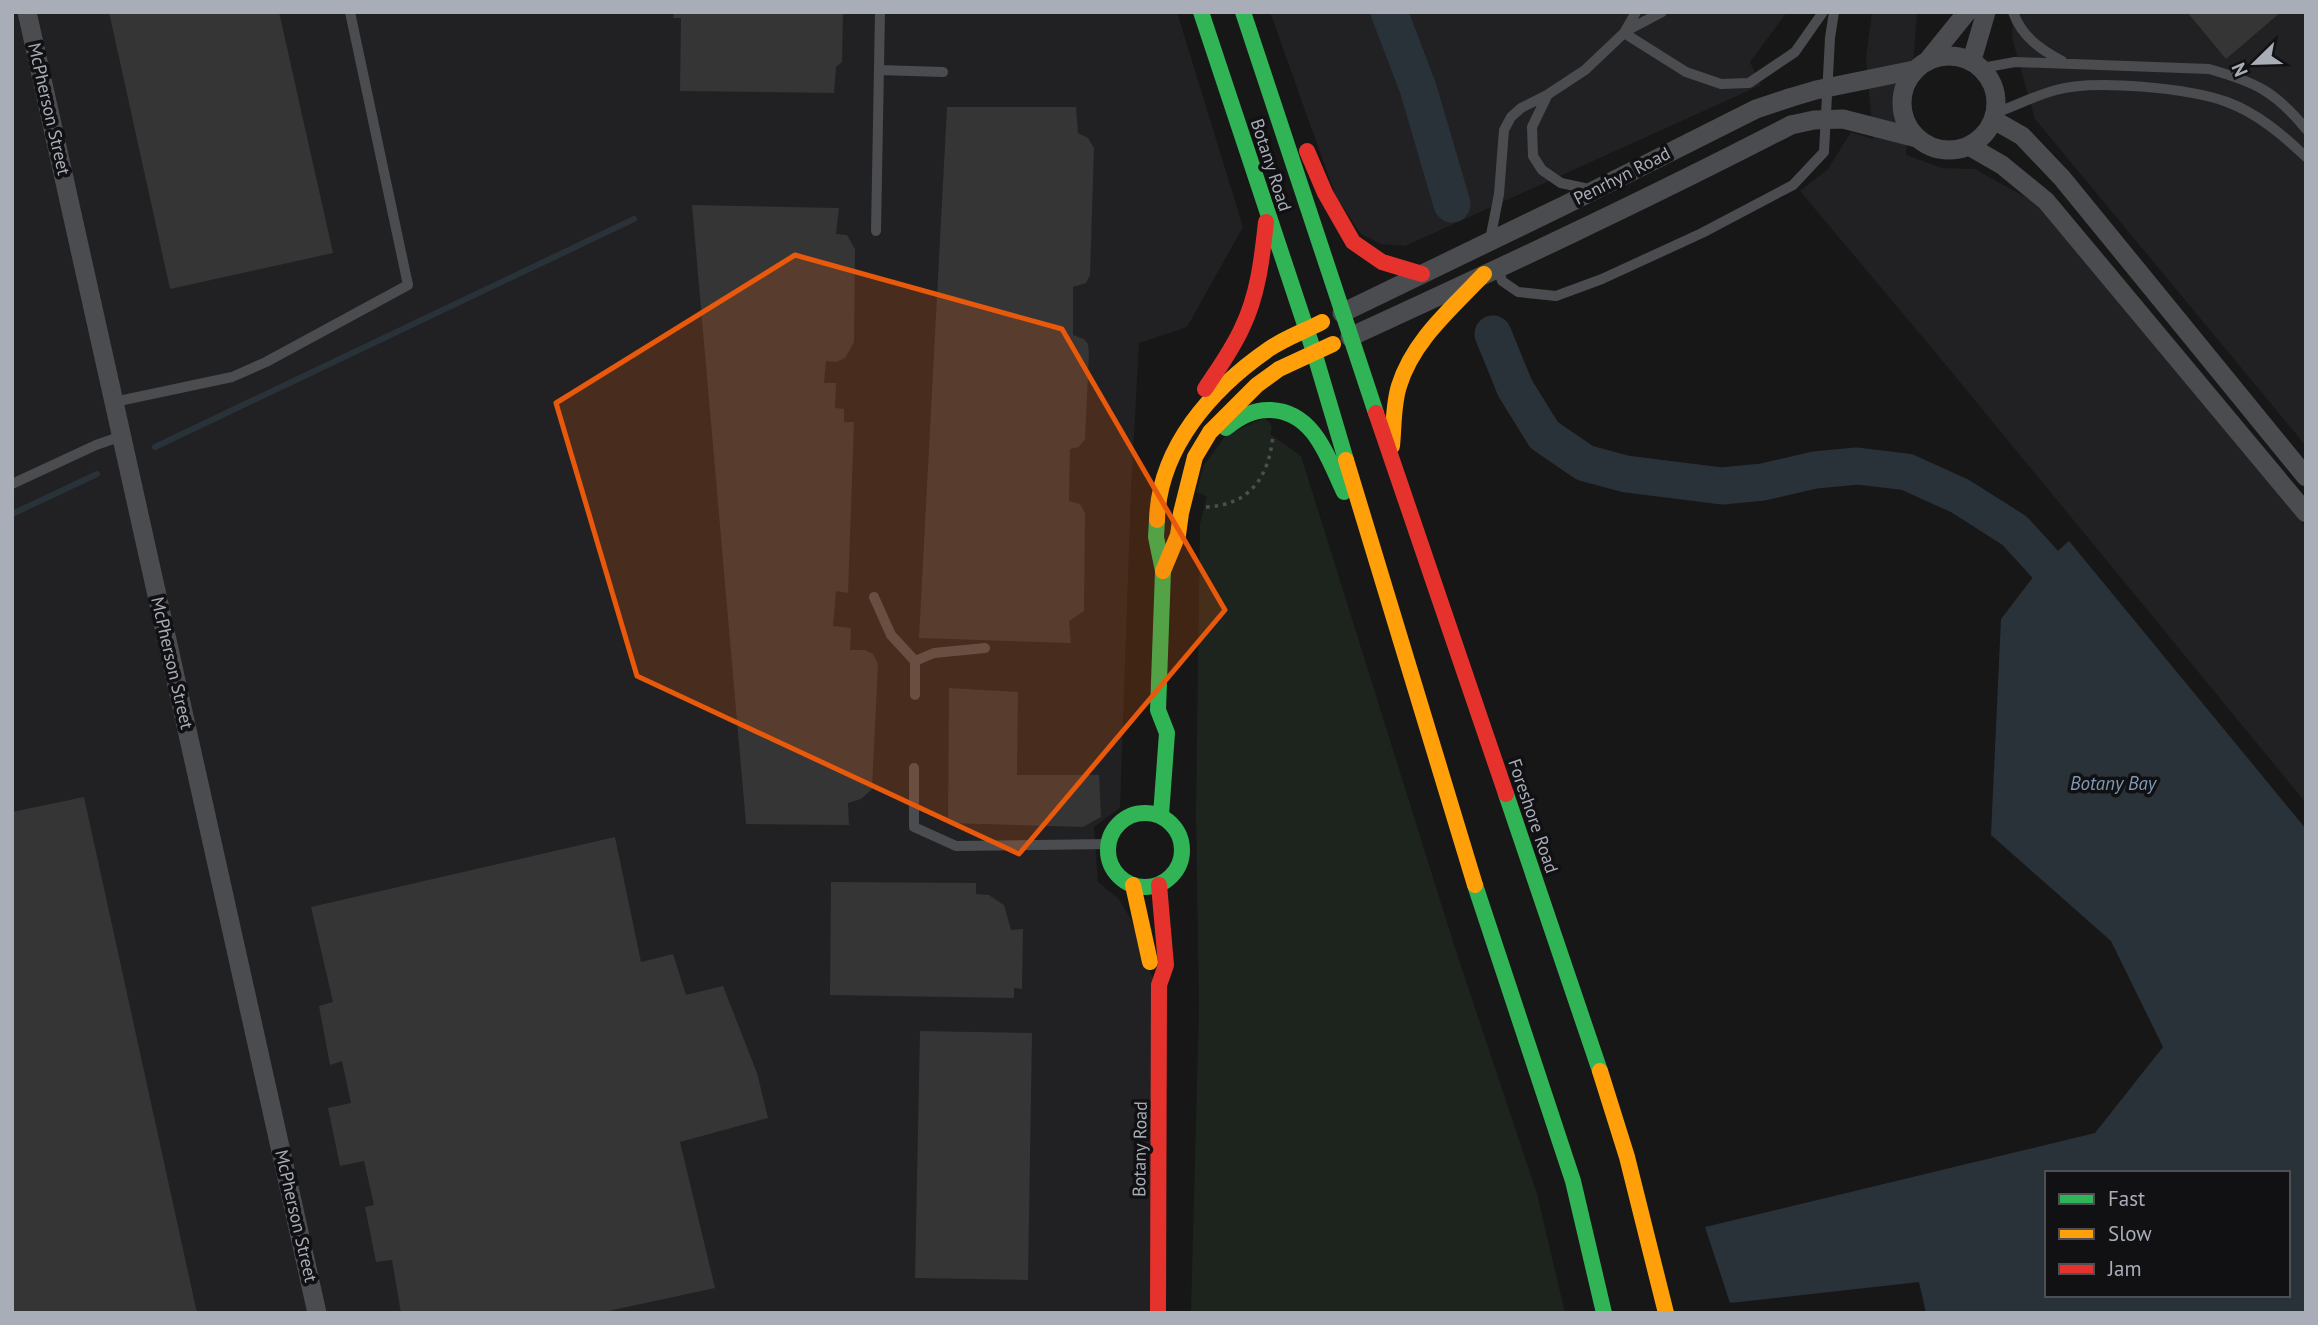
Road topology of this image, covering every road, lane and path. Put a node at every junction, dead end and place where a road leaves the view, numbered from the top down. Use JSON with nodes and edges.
{"nodes":[{"id":1,"x":27,"y":12,"type":"edge"},
{"id":2,"x":350,"y":12,"type":"edge"},
{"id":3,"x":880,"y":12,"type":"edge"},
{"id":4,"x":1201,"y":12,"type":"edge"},
{"id":5,"x":1244,"y":12,"type":"edge"},
{"id":6,"x":1636,"y":12,"type":"edge"},
{"id":7,"x":1662,"y":12,"type":"edge"},
{"id":8,"x":1823,"y":12,"type":"edge"},
{"id":9,"x":1834,"y":12,"type":"edge"},
{"id":10,"x":1967,"y":12,"type":"edge"},
{"id":11,"x":1986,"y":12,"type":"edge"},
{"id":12,"x":2013,"y":12,"type":"edge"},
{"id":13,"x":1250,"y":31,"type":"junction"},
{"id":14,"x":1623,"y":33,"type":"junction"},
{"id":15,"x":2065,"y":63,"type":"junction"},
{"id":16,"x":1977,"y":64,"type":"junction"},
{"id":17,"x":1921,"y":65,"type":"junction"},
{"id":18,"x":879,"y":70,"type":"junction"},
{"id":19,"x":943,"y":72,"type":"dead end"},
{"id":20,"x":1547,"y":95,"type":"junction"},
{"id":21,"x":1995,"y":116,"type":"junction"},
{"id":22,"x":2306,"y":129,"type":"edge"},
{"id":23,"x":1917,"y":138,"type":"junction"},
{"id":24,"x":1969,"y":146,"type":"junction"},
{"id":25,"x":2306,"y":157,"type":"edge"},
{"id":26,"x":1595,"y":190,"type":"junction"},
{"id":27,"x":1267,"y":214,"type":"junction"},
{"id":28,"x":876,"y":231,"type":"dead end"},
{"id":29,"x":1490,"y":241,"type":"junction"},
{"id":30,"x":1491,"y":270,"type":"junction"},
{"id":31,"x":1422,"y":274,"type":"junction"},
{"id":32,"x":1342,"y":313,"type":"junction"},
{"id":33,"x":1306,"y":329,"type":"junction"},
{"id":34,"x":1350,"y":337,"type":"junction"},
{"id":35,"x":1314,"y":352,"type":"junction"},
{"id":36,"x":114,"y":402,"type":"junction"},
{"id":37,"x":1274,"y":425,"type":"dead end"},
{"id":38,"x":1186,"y":429,"type":"junction"},
{"id":39,"x":122,"y":436,"type":"junction"},
{"id":40,"x":1391,"y":456,"type":"junction"},
{"id":41,"x":2306,"y":477,"type":"edge"},
{"id":42,"x":12,"y":484,"type":"edge"},
{"id":43,"x":1185,"y":497,"type":"junction"},
{"id":44,"x":2306,"y":513,"type":"edge"},
{"id":45,"x":1373,"y":546,"type":"junction"},
{"id":46,"x":1163,"y":570,"type":"junction"},
{"id":47,"x":874,"y":597,"type":"dead end"},
{"id":48,"x":985,"y":648,"type":"dead end"},
{"id":49,"x":915,"y":661,"type":"junction"},
{"id":50,"x":915,"y":695,"type":"dead end"},
{"id":51,"x":1158,"y":710,"type":"junction"},
{"id":52,"x":1148,"y":733,"type":"dead end"},
{"id":53,"x":915,"y":768,"type":"dead end"},
{"id":54,"x":1143,"y":794,"type":"dead end"},
{"id":55,"x":1138,"y":813,"type":"junction"},
{"id":56,"x":1161,"y":816,"type":"junction"},
{"id":57,"x":1108,"y":845,"type":"junction"},
{"id":58,"x":1133,"y":885,"type":"junction"},
{"id":59,"x":1159,"y":885,"type":"junction"},
{"id":60,"x":1159,"y":985,"type":"junction"},
{"id":61,"x":317,"y":1313,"type":"edge"},
{"id":62,"x":1158,"y":1313,"type":"edge"},
{"id":63,"x":1604,"y":1313,"type":"edge"},
{"id":64,"x":1666,"y":1313,"type":"edge"}],
"edges":[{"from":1,"to":36,"type":"street","name":"McPherson Street"},
{"from":2,"to":36,"type":"lane"},
{"from":3,"to":18,"type":"lane"},
{"from":4,"to":27,"type":"main road","name":"Botany Road"},
{"from":5,"to":13,"type":"main road","name":"Botany Road"},
{"from":6,"to":14,"type":"lane"},
{"from":7,"to":14,"type":"lane"},
{"from":8,"to":14,"type":"lane"},
{"from":9,"to":30,"type":"lane"},
{"from":10,"to":17,"type":"street"},
{"from":11,"to":16,"type":"street"},
{"from":12,"to":15,"type":"lane"},
{"from":13,"to":31,"type":"main road"},
{"from":13,"to":32,"type":"main road","name":"Botany Road"},
{"from":14,"to":20,"type":"lane"},
{"from":15,"to":16,"type":"lane"},
{"from":15,"to":22,"type":"lane"},
{"from":16,"to":17,"type":"street"},
{"from":16,"to":21,"type":"street"},
{"from":17,"to":23,"type":"street"},
{"from":17,"to":26,"type":"street","name":"Penrhyn Road","bridge":true},
{"from":18,"to":19,"type":"lane"},
{"from":18,"to":28,"type":"lane"},
{"from":20,"to":26,"type":"lane"},
{"from":20,"to":29,"type":"lane"},
{"from":21,"to":24,"type":"street"},
{"from":21,"to":25,"type":"lane"},
{"from":21,"to":41,"type":"street"},
{"from":23,"to":24,"type":"street"},
{"from":23,"to":30,"type":"street","name":"Penrhyn Road","bridge":true},
{"from":24,"to":44,"type":"street"},
{"from":26,"to":29,"type":"street","name":"Penrhyn Road"},
{"from":27,"to":33,"type":"main road","name":"Botany Road"},
{"from":27,"to":38,"type":"main road"},
{"from":29,"to":31,"type":"street","name":"Penrhyn Road"},
{"from":30,"to":34,"type":"street","name":"Penrhyn Road"},
{"from":30,"to":40,"type":"main road"},
{"from":31,"to":32,"type":"street","name":"Penrhyn Road"},
{"from":32,"to":33,"type":"main road"},
{"from":32,"to":34,"type":"main road","name":"Botany Road"},
{"from":33,"to":35,"type":"main road","name":"Botany Road"},
{"from":33,"to":38,"type":"main road"},
{"from":34,"to":35,"type":"main road"},
{"from":34,"to":40,"type":"main road","name":"Foreshore Road"},
{"from":35,"to":43,"type":"main road"},
{"from":35,"to":45,"type":"main road"},
{"from":36,"to":39,"type":"street","name":"McPherson Street"},
{"from":37,"to":43,"type":"path"},
{"from":38,"to":46,"type":"main road"},
{"from":39,"to":42,"type":"lane"},
{"from":39,"to":61,"type":"street","name":"McPherson Street"},
{"from":40,"to":64,"type":"main road","name":"Foreshore Road"},
{"from":43,"to":45,"type":"main road"},
{"from":43,"to":46,"type":"main road"},
{"from":45,"to":63,"type":"main road"},
{"from":46,"to":51,"type":"main road"},
{"from":47,"to":49,"type":"lane"},
{"from":48,"to":49,"type":"lane"},
{"from":49,"to":50,"type":"lane"},
{"from":51,"to":52,"type":"main road"},
{"from":51,"to":56,"type":"main road"},
{"from":53,"to":57,"type":"lane"},
{"from":54,"to":55,"type":"main road"},
{"from":55,"to":56,"type":"main road"},
{"from":55,"to":57,"type":"main road"},
{"from":56,"to":59,"type":"main road"},
{"from":57,"to":58,"type":"main road"},
{"from":58,"to":59,"type":"main road"},
{"from":58,"to":60,"type":"main road","name":"Botany Road"},
{"from":59,"to":60,"type":"main road","name":"Botany Road"},
{"from":60,"to":62,"type":"main road","name":"Botany Road"}]}
